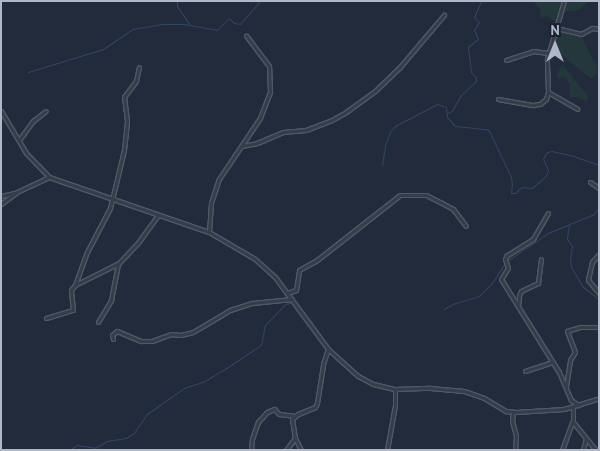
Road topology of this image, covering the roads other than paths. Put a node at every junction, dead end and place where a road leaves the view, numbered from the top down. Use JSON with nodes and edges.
{"nodes":[{"id":1,"x":564,"y":1,"type":"edge"},
{"id":2,"x":444,"y":15,"type":"dead end"},
{"id":3,"x":556,"y":28,"type":"junction"},
{"id":4,"x":599,"y":29,"type":"edge"},
{"id":5,"x":246,"y":36,"type":"dead end"},
{"id":6,"x":548,"y":53,"type":"junction"},
{"id":7,"x":506,"y":60,"type":"dead end"},
{"id":8,"x":139,"y":67,"type":"dead end"},
{"id":9,"x":548,"y":92,"type":"junction"},
{"id":10,"x":498,"y":99,"type":"dead end"},
{"id":11,"x":577,"y":109,"type":"dead end"},
{"id":12,"x":46,"y":111,"type":"dead end"},
{"id":13,"x":1,"y":112,"type":"edge"},
{"id":14,"x":19,"y":140,"type":"junction"},
{"id":15,"x":242,"y":146,"type":"junction"},
{"id":16,"x":49,"y":177,"type":"junction"},
{"id":17,"x":590,"y":182,"type":"dead end"},
{"id":18,"x":599,"y":188,"type":"edge"},
{"id":19,"x":17,"y":192,"type":"junction"},
{"id":20,"x":1,"y":196,"type":"edge"},
{"id":21,"x":112,"y":200,"type":"junction"},
{"id":22,"x":1,"y":204,"type":"edge"},
{"id":23,"x":548,"y":213,"type":"dead end"},
{"id":24,"x":158,"y":215,"type":"junction"},
{"id":25,"x":466,"y":226,"type":"dead end"},
{"id":26,"x":210,"y":232,"type":"junction"},
{"id":27,"x":599,"y":254,"type":"edge"},
{"id":28,"x":541,"y":259,"type":"dead end"},
{"id":29,"x":119,"y":263,"type":"junction"},
{"id":30,"x":75,"y":285,"type":"junction"},
{"id":31,"x":287,"y":293,"type":"junction"},
{"id":32,"x":599,"y":293,"type":"edge"},
{"id":33,"x":292,"y":299,"type":"junction"},
{"id":34,"x":518,"y":307,"type":"junction"},
{"id":35,"x":46,"y":318,"type":"dead end"},
{"id":36,"x":98,"y":322,"type":"dead end"},
{"id":37,"x":599,"y":327,"type":"edge"},
{"id":38,"x":113,"y":338,"type":"dead end"},
{"id":39,"x":328,"y":349,"type":"junction"},
{"id":40,"x":553,"y":362,"type":"junction"},
{"id":41,"x":525,"y":371,"type":"dead end"},
{"id":42,"x":395,"y":388,"type":"junction"},
{"id":43,"x":566,"y":388,"type":"junction"},
{"id":44,"x":599,"y":398,"type":"edge"},
{"id":45,"x":579,"y":405,"type":"junction"},
{"id":46,"x":573,"y":407,"type":"junction"},
{"id":47,"x":513,"y":412,"type":"junction"},
{"id":48,"x":295,"y":416,"type":"junction"},
{"id":49,"x":572,"y":420,"type":"junction"},
{"id":50,"x":586,"y":437,"type":"junction"},
{"id":51,"x":295,"y":438,"type":"junction"},
{"id":52,"x":596,"y":449,"type":"edge"},
{"id":53,"x":251,"y":450,"type":"edge"},
{"id":54,"x":286,"y":450,"type":"edge"},
{"id":55,"x":301,"y":450,"type":"edge"},
{"id":56,"x":387,"y":450,"type":"edge"},
{"id":57,"x":515,"y":450,"type":"edge"},
{"id":58,"x":562,"y":450,"type":"edge"},
{"id":59,"x":583,"y":450,"type":"edge"}],
"edges":[{"from":1,"to":3,"type":"street"},
{"from":2,"to":15,"type":"street"},
{"from":3,"to":4,"type":"street"},
{"from":3,"to":6,"type":"street"},
{"from":5,"to":15,"type":"street"},
{"from":6,"to":7,"type":"street"},
{"from":6,"to":9,"type":"street"},
{"from":8,"to":21,"type":"street"},
{"from":9,"to":10,"type":"street"},
{"from":9,"to":11,"type":"street"},
{"from":12,"to":14,"type":"street"},
{"from":13,"to":14,"type":"street"},
{"from":14,"to":16,"type":"street"},
{"from":15,"to":26,"type":"street"},
{"from":16,"to":19,"type":"street"},
{"from":16,"to":21,"type":"street"},
{"from":17,"to":18,"type":"street"},
{"from":19,"to":20,"type":"street"},
{"from":19,"to":22,"type":"street"},
{"from":21,"to":24,"type":"street"},
{"from":21,"to":30,"type":"street"},
{"from":23,"to":34,"type":"street"},
{"from":24,"to":26,"type":"street"},
{"from":24,"to":29,"type":"street"},
{"from":25,"to":31,"type":"street"},
{"from":26,"to":31,"type":"street"},
{"from":27,"to":32,"type":"street"},
{"from":28,"to":34,"type":"street"},
{"from":29,"to":30,"type":"street"},
{"from":29,"to":36,"type":"street"},
{"from":30,"to":35,"type":"street"},
{"from":31,"to":33,"type":"street"},
{"from":33,"to":38,"type":"street"},
{"from":33,"to":39,"type":"street"},
{"from":34,"to":40,"type":"street"},
{"from":37,"to":43,"type":"street"},
{"from":39,"to":42,"type":"street"},
{"from":39,"to":48,"type":"street"},
{"from":40,"to":41,"type":"street"},
{"from":40,"to":43,"type":"street"},
{"from":42,"to":47,"type":"street"},
{"from":42,"to":56,"type":"street"},
{"from":43,"to":45,"type":"street"},
{"from":44,"to":45,"type":"street"},
{"from":45,"to":46,"type":"street"},
{"from":46,"to":47,"type":"street"},
{"from":46,"to":49,"type":"street"},
{"from":47,"to":57,"type":"street"},
{"from":48,"to":51,"type":"street"},
{"from":48,"to":53,"type":"street"},
{"from":49,"to":50,"type":"street"},
{"from":49,"to":58,"type":"street"},
{"from":50,"to":52,"type":"street"},
{"from":50,"to":59,"type":"street"},
{"from":51,"to":54,"type":"street"},
{"from":51,"to":55,"type":"street"}]}
